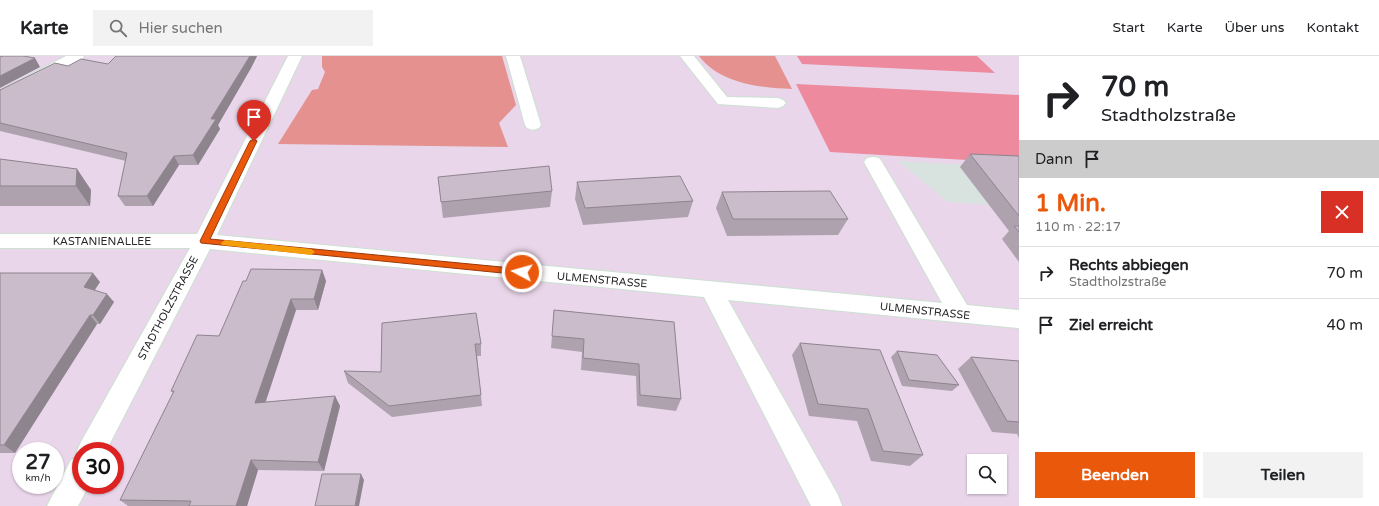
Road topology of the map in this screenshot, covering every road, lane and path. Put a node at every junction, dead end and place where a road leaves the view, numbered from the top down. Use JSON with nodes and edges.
{"nodes":[{"id":1,"x":77,"y":56,"type":"edge"},
{"id":2,"x":296,"y":56,"type":"edge"},
{"id":3,"x":513,"y":56,"type":"edge"},
{"id":4,"x":687,"y":56,"type":"edge"},
{"id":5,"x":0,"y":96,"type":"edge"},
{"id":6,"x":778,"y":103,"type":"dead end"},
{"id":7,"x":533,"y":125,"type":"dead end"},
{"id":8,"x":873,"y":162,"type":"dead end"},
{"id":9,"x":0,"y":241,"type":"edge"},
{"id":10,"x":204,"y":241,"type":"junction"},
{"id":11,"x":712,"y":290,"type":"junction"},
{"id":12,"x":960,"y":314,"type":"junction"},
{"id":13,"x":1019,"y":319,"type":"edge"},
{"id":14,"x":96,"y":442,"type":"edge"},
{"id":15,"x":72,"y":487,"type":"edge"},
{"id":16,"x":62,"y":506,"type":"edge"},
{"id":17,"x":827,"y":506,"type":"edge"}],
"edges":[{"from":1,"to":5,"type":"street"},
{"from":2,"to":10,"type":"street","name":"STADTHOLZSTRASSE"},
{"from":3,"to":7,"type":"street"},
{"from":4,"to":6,"type":"street"},
{"from":8,"to":12,"type":"street"},
{"from":9,"to":10,"type":"street","name":"KASTANIENALLEE"},
{"from":10,"to":11,"type":"street","name":"ULMENSTRASSE"},
{"from":10,"to":14,"type":"street","name":"STADTHOLZSTRASSE"},
{"from":11,"to":12,"type":"street","name":"ULMENSTRASSE"},
{"from":11,"to":17,"type":"street"},
{"from":12,"to":13,"type":"street","name":"ULMENSTRASSE"},
{"from":15,"to":16,"type":"street"}]}
